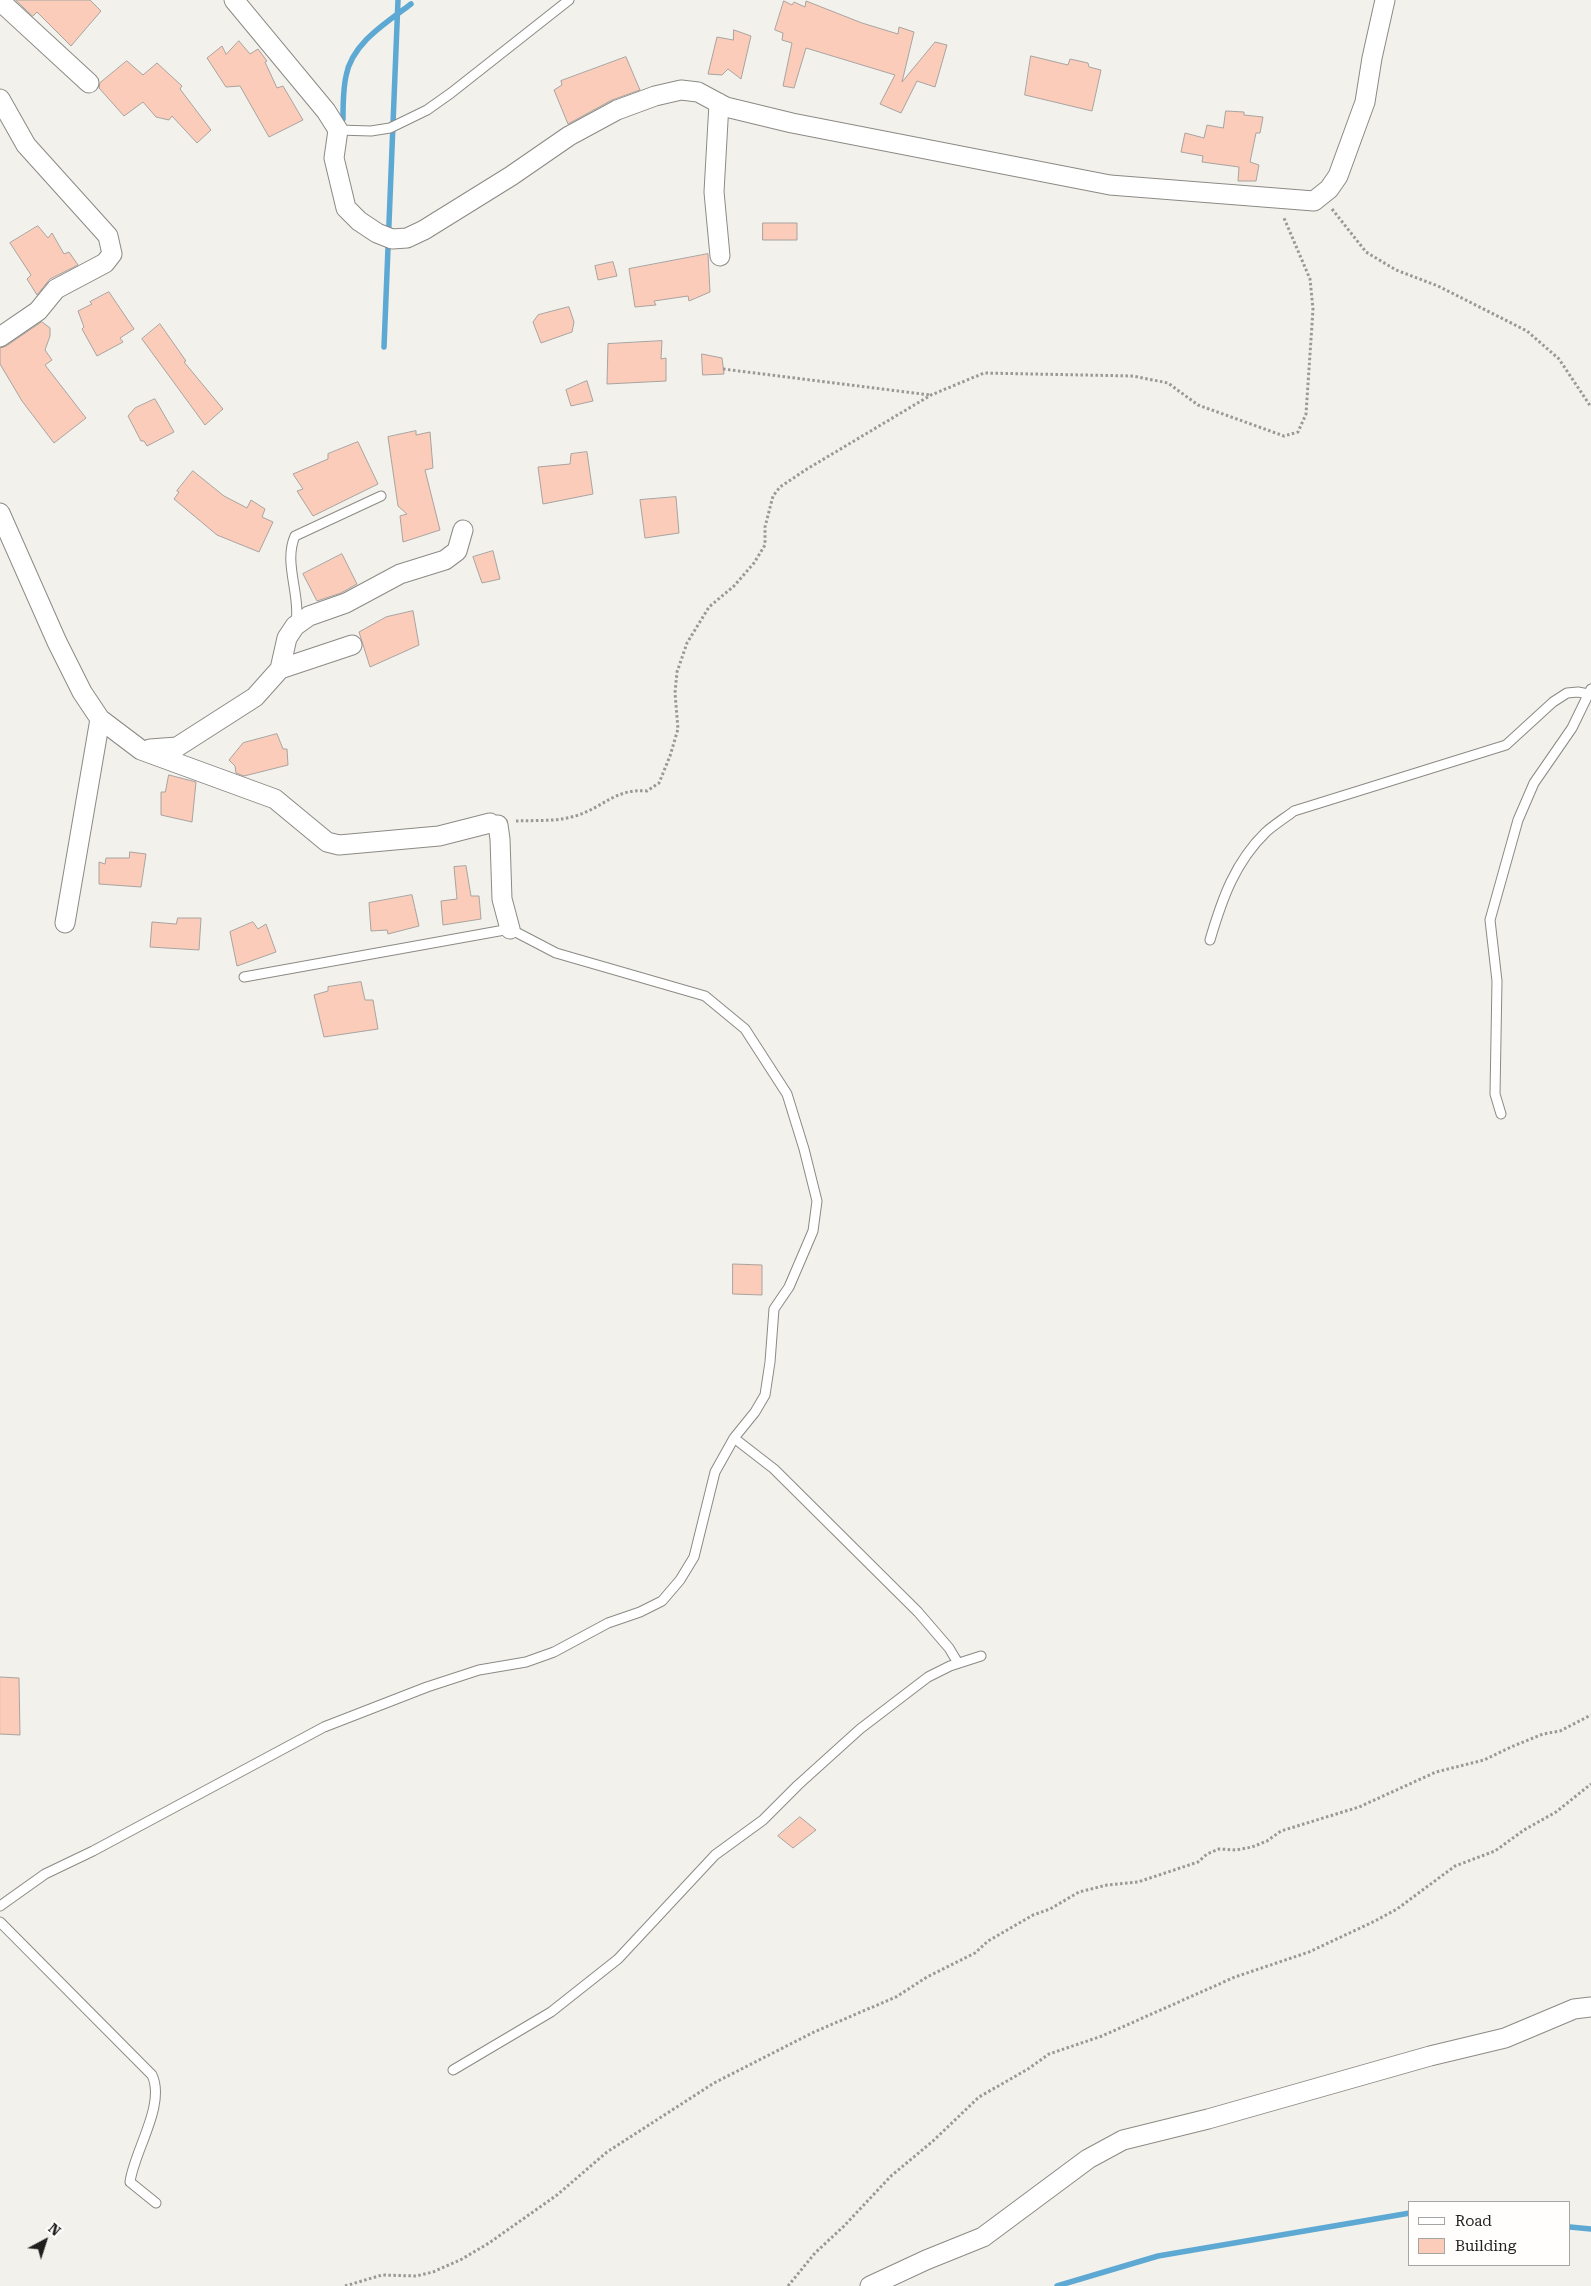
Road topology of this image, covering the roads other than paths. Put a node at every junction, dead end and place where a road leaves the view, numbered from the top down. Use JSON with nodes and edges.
{"nodes":[{"id":1,"x":234,"y":0,"type":"edge"},
{"id":2,"x":569,"y":0,"type":"edge"},
{"id":3,"x":1385,"y":0,"type":"edge"},
{"id":4,"x":0,"y":1,"type":"edge"},
{"id":5,"x":89,"y":83,"type":"dead end"},
{"id":6,"x":0,"y":99,"type":"edge"},
{"id":7,"x":719,"y":103,"type":"junction"},
{"id":8,"x":338,"y":130,"type":"junction"},
{"id":9,"x":720,"y":256,"type":"dead end"},
{"id":10,"x":0,"y":337,"type":"edge"},
{"id":11,"x":381,"y":496,"type":"dead end"},
{"id":12,"x":0,"y":513,"type":"edge"},
{"id":13,"x":463,"y":530,"type":"dead end"},
{"id":14,"x":295,"y":626,"type":"junction"},
{"id":15,"x":352,"y":644,"type":"dead end"},
{"id":16,"x":280,"y":669,"type":"junction"},
{"id":17,"x":1590,"y":692,"type":"edge"},
{"id":18,"x":100,"y":719,"type":"junction"},
{"id":19,"x":141,"y":750,"type":"junction"},
{"id":20,"x":65,"y":923,"type":"dead end"},
{"id":21,"x":510,"y":929,"type":"junction"},
{"id":22,"x":1210,"y":940,"type":"dead end"},
{"id":23,"x":244,"y":977,"type":"dead end"},
{"id":24,"x":1501,"y":1114,"type":"dead end"},
{"id":25,"x":734,"y":1438,"type":"junction"},
{"id":26,"x":981,"y":1656,"type":"dead end"},
{"id":27,"x":958,"y":1663,"type":"junction"},
{"id":28,"x":0,"y":1906,"type":"edge"},
{"id":29,"x":0,"y":1922,"type":"edge"},
{"id":30,"x":1591,"y":2007,"type":"edge"},
{"id":31,"x":453,"y":2070,"type":"dead end"},
{"id":32,"x":156,"y":2203,"type":"dead end"},
{"id":33,"x":870,"y":2286,"type":"edge"}],
"edges":[{"from":1,"to":8,"type":"street"},
{"from":2,"to":8,"type":"lane"},
{"from":3,"to":7,"type":"street"},
{"from":4,"to":5,"type":"street"},
{"from":6,"to":10,"type":"street"},
{"from":7,"to":8,"type":"street"},
{"from":7,"to":9,"type":"street"},
{"from":11,"to":14,"type":"lane"},
{"from":12,"to":18,"type":"street"},
{"from":13,"to":14,"type":"street"},
{"from":14,"to":16,"type":"street"},
{"from":15,"to":16,"type":"street"},
{"from":16,"to":19,"type":"street"},
{"from":17,"to":22,"type":"lane"},
{"from":17,"to":24,"type":"lane"},
{"from":18,"to":19,"type":"street"},
{"from":18,"to":20,"type":"street"},
{"from":19,"to":21,"type":"street"},
{"from":21,"to":23,"type":"lane"},
{"from":21,"to":25,"type":"lane"},
{"from":25,"to":27,"type":"lane"},
{"from":25,"to":28,"type":"lane"},
{"from":26,"to":27,"type":"lane"},
{"from":27,"to":31,"type":"lane"},
{"from":29,"to":32,"type":"lane"},
{"from":30,"to":33,"type":"street"}]}
